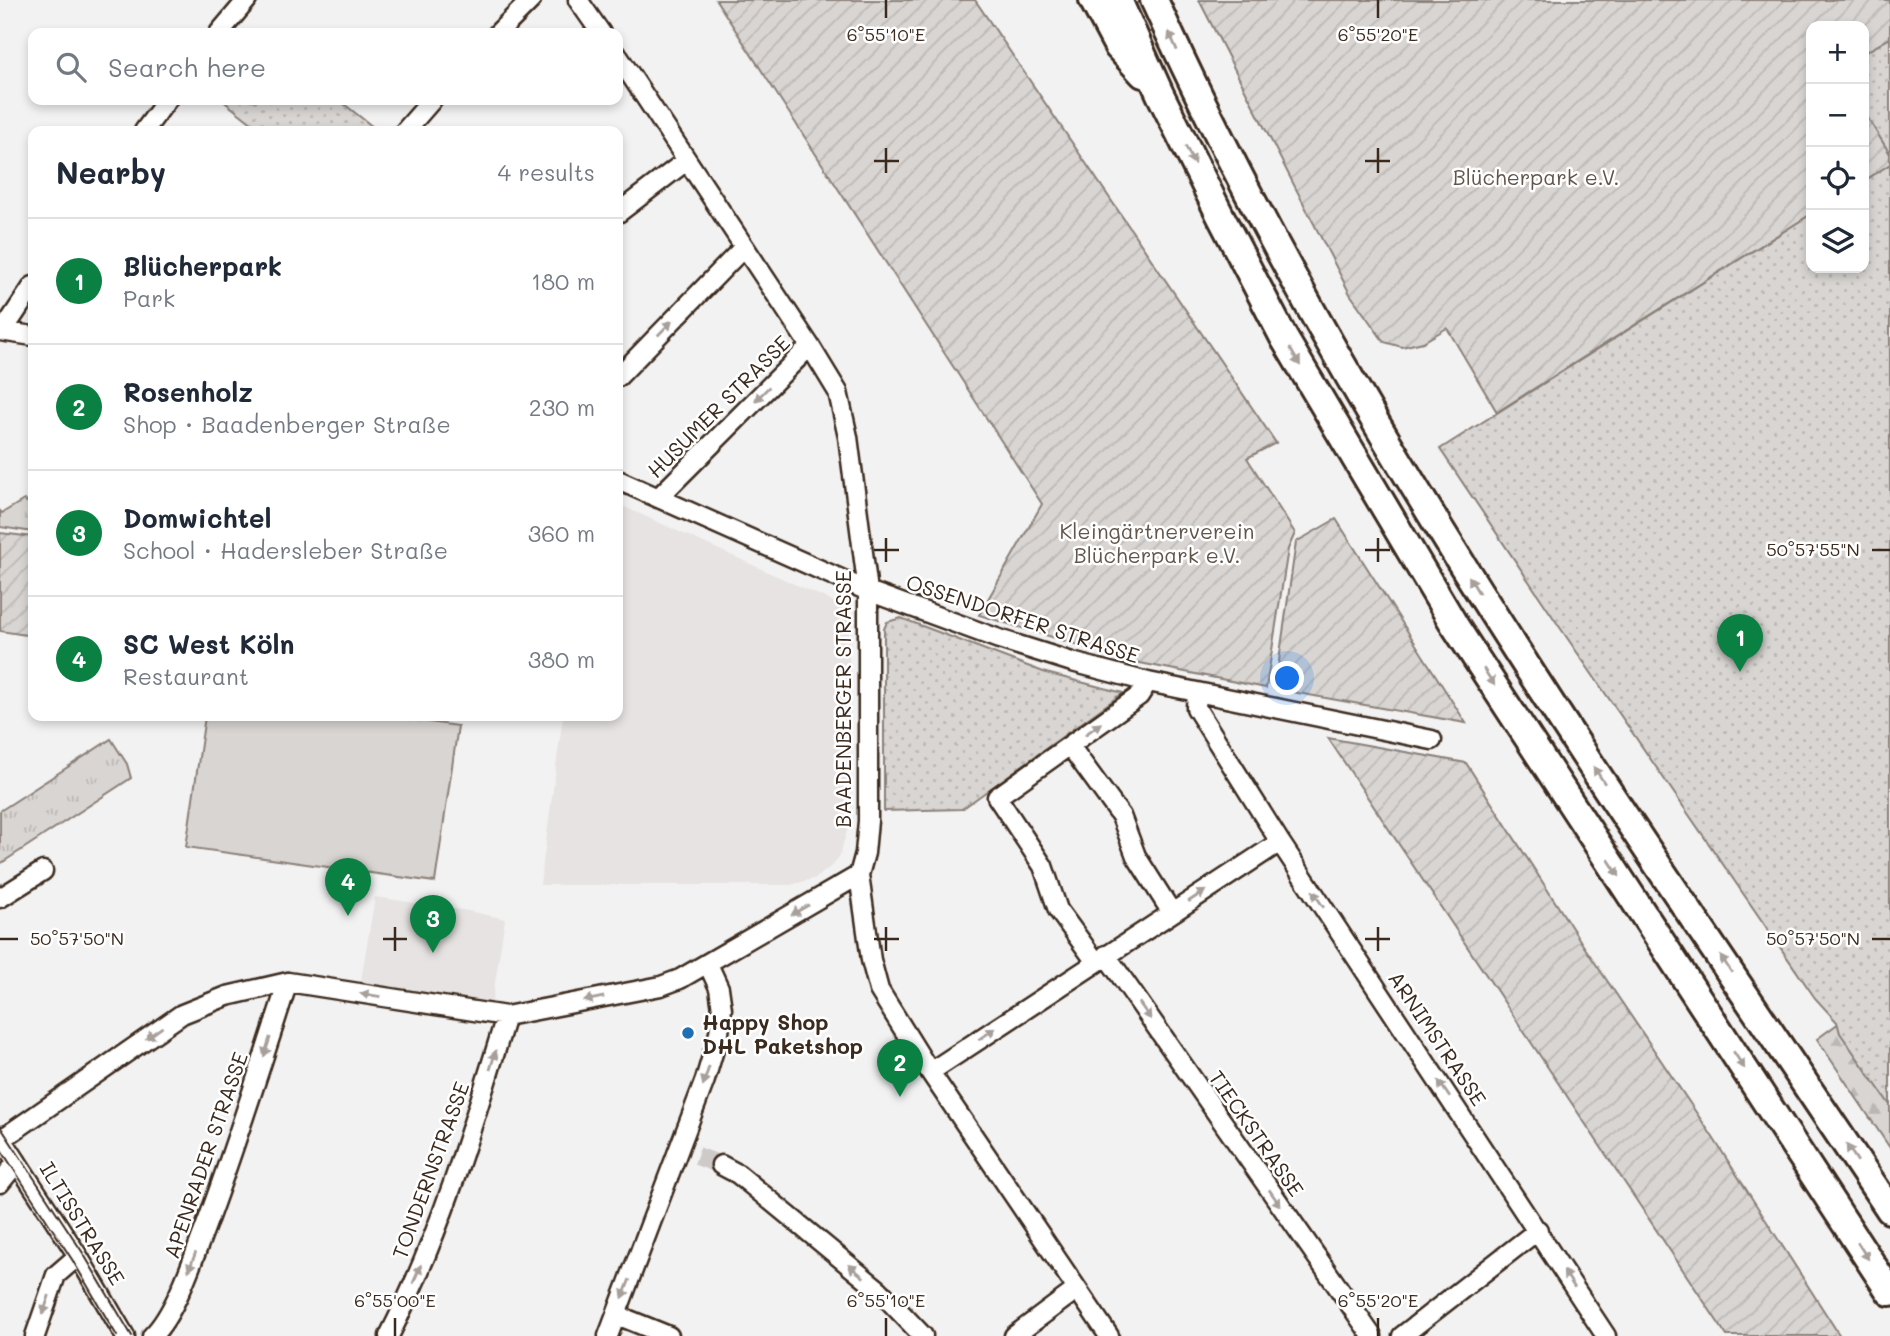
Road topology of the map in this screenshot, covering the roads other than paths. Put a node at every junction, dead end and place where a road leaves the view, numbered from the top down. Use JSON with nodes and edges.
{"nodes":[{"id":1,"x":247,"y":0,"type":"edge"},
{"id":2,"x":531,"y":0,"type":"edge"},
{"id":3,"x":578,"y":0,"type":"edge"},
{"id":4,"x":1093,"y":0,"type":"edge"},
{"id":5,"x":1118,"y":0,"type":"edge"},
{"id":6,"x":1154,"y":0,"type":"edge"},
{"id":7,"x":223,"y":28,"type":"edge"},
{"id":8,"x":503,"y":28,"type":"edge"},
{"id":9,"x":598,"y":28,"type":"edge"},
{"id":10,"x":623,"y":64,"type":"edge"},
{"id":11,"x":1160,"y":94,"type":"junction"},
{"id":12,"x":163,"y":105,"type":"edge"},
{"id":13,"x":428,"y":105,"type":"edge"},
{"id":14,"x":148,"y":126,"type":"edge"},
{"id":15,"x":409,"y":126,"type":"edge"},
{"id":16,"x":686,"y":162,"type":"junction"},
{"id":17,"x":623,"y":209,"type":"edge"},
{"id":18,"x":744,"y":247,"type":"junction"},
{"id":19,"x":28,"y":293,"type":"edge"},
{"id":20,"x":1,"y":331,"type":"edge"},
{"id":21,"x":28,"y":335,"type":"edge"},
{"id":22,"x":810,"y":346,"type":"junction"},
{"id":23,"x":623,"y":372,"type":"edge"},
{"id":24,"x":623,"y":482,"type":"edge"},
{"id":25,"x":658,"y":498,"type":"junction"},
{"id":26,"x":868,"y":591,"type":"junction"},
{"id":27,"x":1148,"y":682,"type":"junction"},
{"id":28,"x":1197,"y":692,"type":"junction"},
{"id":29,"x":1432,"y":740,"type":"dead end"},
{"id":30,"x":1070,"y":746,"type":"junction"},
{"id":31,"x":1280,"y":842,"type":"junction"},
{"id":32,"x":43,"y":871,"type":"dead end"},
{"id":33,"x":859,"y":876,"type":"junction"},
{"id":34,"x":0,"y":898,"type":"edge"},
{"id":35,"x":1172,"y":913,"type":"junction"},
{"id":36,"x":1101,"y":959,"type":"junction"},
{"id":37,"x":708,"y":964,"type":"junction"},
{"id":38,"x":288,"y":982,"type":"junction"},
{"id":39,"x":506,"y":1016,"type":"junction"},
{"id":40,"x":930,"y":1072,"type":"junction"},
{"id":41,"x":1,"y":1137,"type":"edge"},
{"id":42,"x":679,"y":1149,"type":"junction"},
{"id":43,"x":697,"y":1156,"type":"tunnel mouth"},
{"id":44,"x":17,"y":1161,"type":"junction"},
{"id":45,"x":721,"y":1165,"type":"tunnel mouth"},
{"id":46,"x":0,"y":1184,"type":"edge"},
{"id":47,"x":1890,"y":1210,"type":"edge"},
{"id":48,"x":1538,"y":1230,"type":"junction"},
{"id":49,"x":79,"y":1256,"type":"junction"},
{"id":50,"x":1076,"y":1290,"type":"junction"},
{"id":51,"x":1890,"y":1292,"type":"edge"},
{"id":52,"x":617,"y":1315,"type":"junction"},
{"id":53,"x":35,"y":1336,"type":"edge"},
{"id":54,"x":125,"y":1336,"type":"edge"},
{"id":55,"x":152,"y":1336,"type":"edge"},
{"id":56,"x":389,"y":1336,"type":"edge"},
{"id":57,"x":608,"y":1336,"type":"edge"},
{"id":58,"x":669,"y":1336,"type":"edge"},
{"id":59,"x":923,"y":1336,"type":"edge"},
{"id":60,"x":1014,"y":1336,"type":"edge"},
{"id":61,"x":1109,"y":1336,"type":"edge"},
{"id":62,"x":1372,"y":1336,"type":"edge"},
{"id":63,"x":1402,"y":1336,"type":"edge"},
{"id":64,"x":1606,"y":1336,"type":"edge"}],
"edges":[{"from":1,"to":7,"type":"street"},
{"from":2,"to":8,"type":"street"},
{"from":3,"to":9,"type":"street"},
{"from":4,"to":11,"type":"highway"},
{"from":5,"to":11,"type":"highway"},
{"from":47,"to":6,"type":"highway","one_way":true},
{"from":10,"to":16,"type":"street","name":"BAADENBERGER STRASSE"},
{"from":11,"to":51,"type":"highway","one_way":true},
{"from":12,"to":14,"type":"street"},
{"from":13,"to":15,"type":"street"},
{"from":16,"to":17,"type":"street"},
{"from":16,"to":18,"type":"street","name":"BAADENBERGER STRASSE"},
{"from":18,"to":22,"type":"street","name":"BAADENBERGER STRASSE"},
{"from":23,"to":18,"type":"street","one_way":true},
{"from":19,"to":20,"type":"street"},
{"from":20,"to":21,"type":"street"},
{"from":22,"to":25,"type":"street","name":"HUSUMER STRASSE","one_way":true},
{"from":22,"to":26,"type":"street","name":"BAADENBERGER STRASSE"},
{"from":24,"to":25,"type":"street","name":"OSSENDORFER STRASSE"},
{"from":25,"to":26,"type":"street","name":"OSSENDORFER STRASSE"},
{"from":26,"to":27,"type":"street","name":"OSSENDORFER STRASSE"},
{"from":26,"to":33,"type":"street","name":"BAADENBERGER STRASSE"},
{"from":27,"to":28,"type":"street","name":"OSSENDORFER STRASSE"},
{"from":30,"to":27,"type":"street","one_way":true},
{"from":28,"to":29,"type":"street","name":"OSSENDORFER STRASSE"},
{"from":28,"to":31,"type":"street","name":"ARNIMSTRASSE"},
{"from":30,"to":35,"type":"street"},
{"from":30,"to":36,"type":"street","name":"TIECKSTRASSE"},
{"from":35,"to":31,"type":"street","one_way":true},
{"from":48,"to":31,"type":"street","name":"ARNIMSTRASSE","one_way":true},
{"from":32,"to":34,"type":"street"},
{"from":33,"to":37,"type":"street","one_way":true},
{"from":33,"to":40,"type":"street","name":"BAADENBERGER STRASSE"},
{"from":35,"to":36,"type":"street"},
{"from":40,"to":36,"type":"street","one_way":true},
{"from":36,"to":62,"type":"street","name":"TIECKSTRASSE","one_way":true},
{"from":37,"to":39,"type":"street","one_way":true},
{"from":37,"to":42,"type":"street","one_way":true},
{"from":39,"to":38,"type":"street","one_way":true},
{"from":38,"to":41,"type":"street","one_way":true},
{"from":38,"to":55,"type":"street","name":"APENRADER STRASSE","one_way":true},
{"from":56,"to":39,"type":"street","name":"TONDERNSTRASSE","one_way":true},
{"from":40,"to":50,"type":"street","name":"BAADENBERGER STRASSE"},
{"from":41,"to":44,"type":"street","name":"ILTISSTRASSE"},
{"from":42,"to":43,"type":"street"},
{"from":42,"to":52,"type":"street","one_way":true},
{"from":44,"to":46,"type":"street"},
{"from":44,"to":49,"type":"street","name":"ILTISSTRASSE"},
{"from":59,"to":45,"type":"street","one_way":true},
{"from":48,"to":63,"type":"street"},
{"from":64,"to":48,"type":"street","name":"ARNIMSTRASSE","one_way":true},
{"from":49,"to":53,"type":"street","one_way":true},
{"from":49,"to":54,"type":"street","name":"ILTISSTRASSE"},
{"from":50,"to":60,"type":"street"},
{"from":50,"to":61,"type":"street","name":"BAADENBERGER STRASSE"},
{"from":52,"to":57,"type":"street"},
{"from":52,"to":58,"type":"street"}]}
